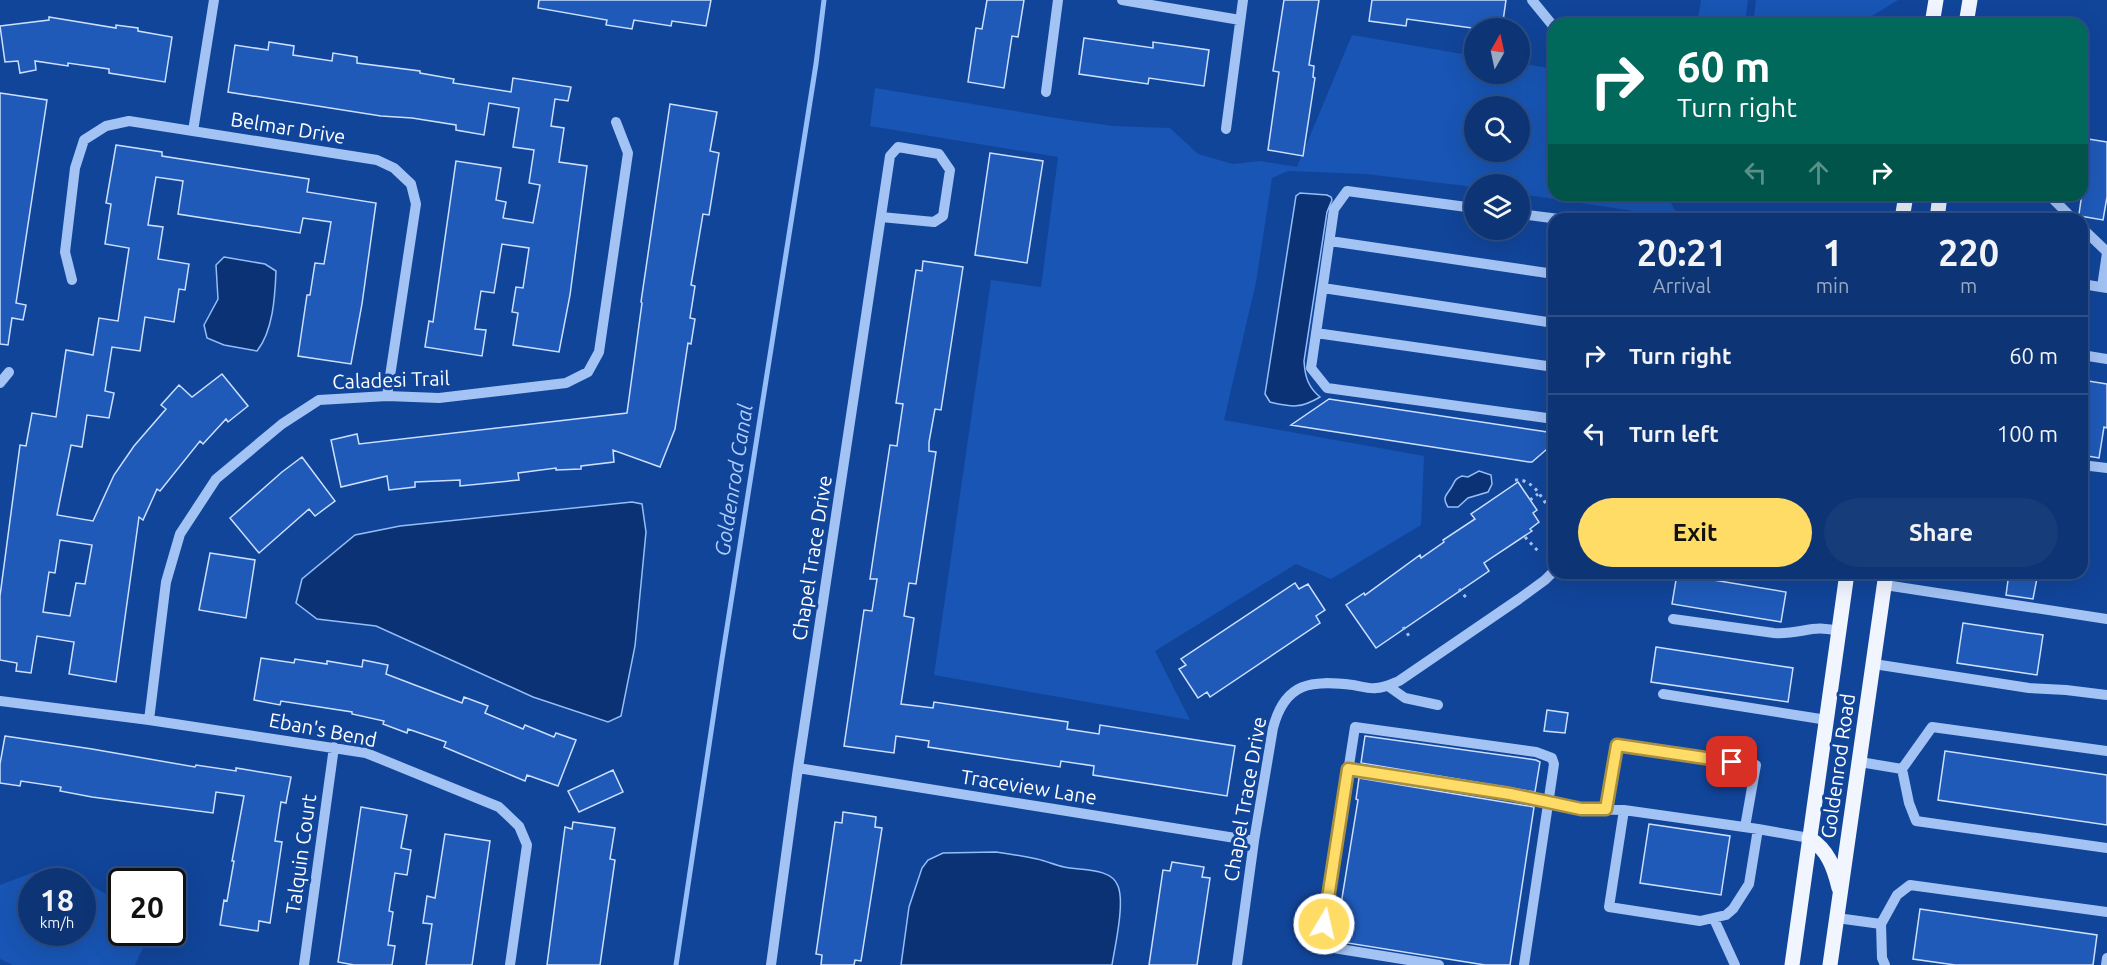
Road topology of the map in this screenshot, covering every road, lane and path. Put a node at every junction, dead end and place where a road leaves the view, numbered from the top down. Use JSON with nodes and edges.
{"nodes":[{"id":1,"x":214,"y":0,"type":"edge"},
{"id":2,"x":1058,"y":0,"type":"edge"},
{"id":3,"x":1127,"y":0,"type":"edge"},
{"id":4,"x":1243,"y":0,"type":"edge"},
{"id":5,"x":1532,"y":0,"type":"edge"},
{"id":6,"x":1936,"y":0,"type":"edge"},
{"id":7,"x":1970,"y":0,"type":"edge"},
{"id":8,"x":1933,"y":18,"type":"edge"},
{"id":9,"x":1967,"y":18,"type":"edge"},
{"id":10,"x":1240,"y":20,"type":"junction"},
{"id":11,"x":1548,"y":20,"type":"edge"},
{"id":12,"x":1046,"y":92,"type":"dead end"},
{"id":13,"x":616,"y":122,"type":"dead end"},
{"id":14,"x":1226,"y":129,"type":"dead end"},
{"id":15,"x":193,"y":131,"type":"junction"},
{"id":16,"x":2055,"y":201,"type":"edge"},
{"id":17,"x":1464,"y":207,"type":"edge"},
{"id":18,"x":2067,"y":213,"type":"edge"},
{"id":19,"x":1530,"y":215,"type":"edge"},
{"id":20,"x":881,"y":217,"type":"junction"},
{"id":21,"x":1548,"y":218,"type":"edge"},
{"id":22,"x":2088,"y":234,"type":"edge"},
{"id":23,"x":1330,"y":241,"type":"junction"},
{"id":24,"x":2107,"y":253,"type":"edge"},
{"id":25,"x":1548,"y":273,"type":"edge"},
{"id":26,"x":72,"y":280,"type":"dead end"},
{"id":27,"x":2088,"y":285,"type":"edge"},
{"id":28,"x":1323,"y":288,"type":"junction"},
{"id":29,"x":2105,"y":288,"type":"edge"},
{"id":30,"x":1548,"y":322,"type":"edge"},
{"id":31,"x":1316,"y":333,"type":"junction"},
{"id":32,"x":2088,"y":356,"type":"edge"},
{"id":33,"x":2107,"y":359,"type":"edge"},
{"id":34,"x":1548,"y":367,"type":"edge"},
{"id":35,"x":9,"y":372,"type":"dead end"},
{"id":36,"x":0,"y":383,"type":"edge"},
{"id":37,"x":387,"y":396,"type":"junction"},
{"id":38,"x":1548,"y":418,"type":"edge"},
{"id":39,"x":2088,"y":466,"type":"edge"},
{"id":40,"x":2107,"y":468,"type":"edge"},
{"id":41,"x":1515,"y":480,"type":"dead end"},
{"id":42,"x":1539,"y":493,"type":"junction"},
{"id":43,"x":1530,"y":500,"type":"dead end"},
{"id":44,"x":1548,"y":507,"type":"edge"},
{"id":45,"x":1525,"y":537,"type":"dead end"},
{"id":46,"x":1538,"y":551,"type":"dead end"},
{"id":47,"x":1548,"y":577,"type":"edge"},
{"id":48,"x":1846,"y":579,"type":"edge"},
{"id":49,"x":1886,"y":579,"type":"edge"},
{"id":50,"x":1459,"y":589,"type":"dead end"},
{"id":51,"x":1468,"y":600,"type":"dead end"},
{"id":52,"x":2107,"y":618,"type":"edge"},
{"id":53,"x":1673,"y":619,"type":"dead end"},
{"id":54,"x":1403,"y":627,"type":"dead end"},
{"id":55,"x":1840,"y":632,"type":"junction"},
{"id":56,"x":1411,"y":639,"type":"dead end"},
{"id":57,"x":1874,"y":664,"type":"junction"},
{"id":58,"x":1388,"y":686,"type":"junction"},
{"id":59,"x":1663,"y":694,"type":"dead end"},
{"id":60,"x":2107,"y":695,"type":"edge"},
{"id":61,"x":0,"y":701,"type":"edge"},
{"id":62,"x":1438,"y":705,"type":"dead end"},
{"id":63,"x":149,"y":720,"type":"junction"},
{"id":64,"x":1827,"y":720,"type":"junction"},
{"id":65,"x":334,"y":747,"type":"junction"},
{"id":66,"x":2107,"y":751,"type":"edge"},
{"id":67,"x":1860,"y":762,"type":"junction"},
{"id":68,"x":798,"y":768,"type":"junction"},
{"id":69,"x":1348,"y":769,"type":"junction"},
{"id":70,"x":1902,"y":769,"type":"junction"},
{"id":71,"x":1549,"y":802,"type":"junction"},
{"id":72,"x":1606,"y":809,"type":"junction"},
{"id":73,"x":1624,"y":810,"type":"junction"},
{"id":74,"x":1745,"y":827,"type":"junction"},
{"id":75,"x":1758,"y":829,"type":"junction"},
{"id":76,"x":1809,"y":838,"type":"junction"},
{"id":77,"x":1254,"y":841,"type":"junction"},
{"id":78,"x":2107,"y":848,"type":"edge"},
{"id":79,"x":1841,"y":893,"type":"junction"},
{"id":80,"x":2107,"y":912,"type":"edge"},
{"id":81,"x":1837,"y":918,"type":"junction"},
{"id":82,"x":1714,"y":919,"type":"junction"},
{"id":83,"x":1881,"y":924,"type":"junction"},
{"id":84,"x":2107,"y":958,"type":"edge"},
{"id":85,"x":304,"y":965,"type":"edge"},
{"id":86,"x":510,"y":965,"type":"edge"},
{"id":87,"x":771,"y":965,"type":"edge"},
{"id":88,"x":1237,"y":965,"type":"edge"},
{"id":89,"x":1440,"y":965,"type":"edge"},
{"id":90,"x":1524,"y":965,"type":"edge"},
{"id":91,"x":1735,"y":965,"type":"edge"},
{"id":92,"x":1792,"y":965,"type":"edge"},
{"id":93,"x":1830,"y":965,"type":"edge"},
{"id":94,"x":1885,"y":965,"type":"edge"},
{"id":95,"x":2106,"y":965,"type":"edge"}],
"edges":[{"from":1,"to":15,"type":"street"},
{"from":2,"to":12,"type":"street"},
{"from":3,"to":10,"type":"street"},
{"from":4,"to":10,"type":"street"},
{"from":5,"to":11,"type":"street"},
{"from":6,"to":8,"type":"main road"},
{"from":7,"to":9,"type":"main road"},
{"from":10,"to":14,"type":"street"},
{"from":13,"to":37,"type":"street","name":"Caladesi Trail"},
{"from":15,"to":26,"type":"street","name":"Belmar Drive"},
{"from":15,"to":37,"type":"street","name":"Belmar Drive"},
{"from":16,"to":18,"type":"street"},
{"from":17,"to":23,"type":"street"},
{"from":19,"to":21,"type":"street"},
{"from":20,"to":20,"type":"street","name":"Chapel Trace Drive"},
{"from":20,"to":68,"type":"street","name":"Chapel Trace Drive"},
{"from":22,"to":24,"type":"street"},
{"from":23,"to":25,"type":"street"},
{"from":23,"to":28,"type":"street"},
{"from":24,"to":29,"type":"street"},
{"from":27,"to":29,"type":"street"},
{"from":28,"to":30,"type":"street"},
{"from":28,"to":31,"type":"street"},
{"from":31,"to":34,"type":"street"},
{"from":31,"to":38,"type":"street"},
{"from":32,"to":33,"type":"street"},
{"from":35,"to":36,"type":"street"},
{"from":37,"to":63,"type":"street","name":"Caladesi Trail"},
{"from":39,"to":40,"type":"street"},
{"from":41,"to":42,"type":"path"},
{"from":42,"to":43,"type":"path"},
{"from":42,"to":44,"type":"path"},
{"from":45,"to":46,"type":"path"},
{"from":47,"to":58,"type":"street"},
{"from":48,"to":55,"type":"main road","name":"Goldenrod Road"},
{"from":49,"to":52,"type":"street"},
{"from":49,"to":57,"type":"main road","name":"Goldenrod Road"},
{"from":50,"to":51,"type":"path"},
{"from":53,"to":55,"type":"street"},
{"from":54,"to":56,"type":"path"},
{"from":55,"to":64,"type":"main road","name":"Goldenrod Road"},
{"from":57,"to":60,"type":"street"},
{"from":57,"to":67,"type":"main road","name":"Goldenrod Road"},
{"from":58,"to":62,"type":"street"},
{"from":58,"to":77,"type":"street","name":"Chapel Trace Drive"},
{"from":59,"to":64,"type":"street"},
{"from":61,"to":63,"type":"street","name":"Eban's Bend"},
{"from":63,"to":65,"type":"street","name":"Eban's Bend"},
{"from":64,"to":76,"type":"main road","name":"Goldenrod Road"},
{"from":65,"to":85,"type":"street","name":"Talquin Court"},
{"from":65,"to":86,"type":"street","name":"Eban's Bend"},
{"from":66,"to":70,"type":"street"},
{"from":67,"to":70,"type":"street"},
{"from":67,"to":79,"type":"main road","name":"Goldenrod Road"},
{"from":68,"to":77,"type":"street","name":"Traceview Lane"},
{"from":68,"to":87,"type":"street","name":"Chapel Trace Drive"},
{"from":69,"to":71,"type":"street"},
{"from":69,"to":71,"type":"street"},
{"from":69,"to":89,"type":"street"},
{"from":70,"to":78,"type":"street"},
{"from":71,"to":72,"type":"street"},
{"from":71,"to":90,"type":"street"},
{"from":72,"to":73,"type":"street"},
{"from":72,"to":74,"type":"street"},
{"from":73,"to":74,"type":"street"},
{"from":73,"to":82,"type":"street"},
{"from":74,"to":75,"type":"street"},
{"from":75,"to":76,"type":"street"},
{"from":75,"to":82,"type":"street"},
{"from":76,"to":79,"type":"main road"},
{"from":76,"to":92,"type":"main road","name":"Goldenrod Road"},
{"from":77,"to":88,"type":"street","name":"Chapel Trace Drive"},
{"from":79,"to":81,"type":"main road","name":"Goldenrod Road"},
{"from":80,"to":83,"type":"street"},
{"from":81,"to":83,"type":"street"},
{"from":81,"to":93,"type":"main road","name":"Goldenrod Road"},
{"from":82,"to":91,"type":"street"},
{"from":83,"to":94,"type":"street"},
{"from":84,"to":95,"type":"street"}]}
